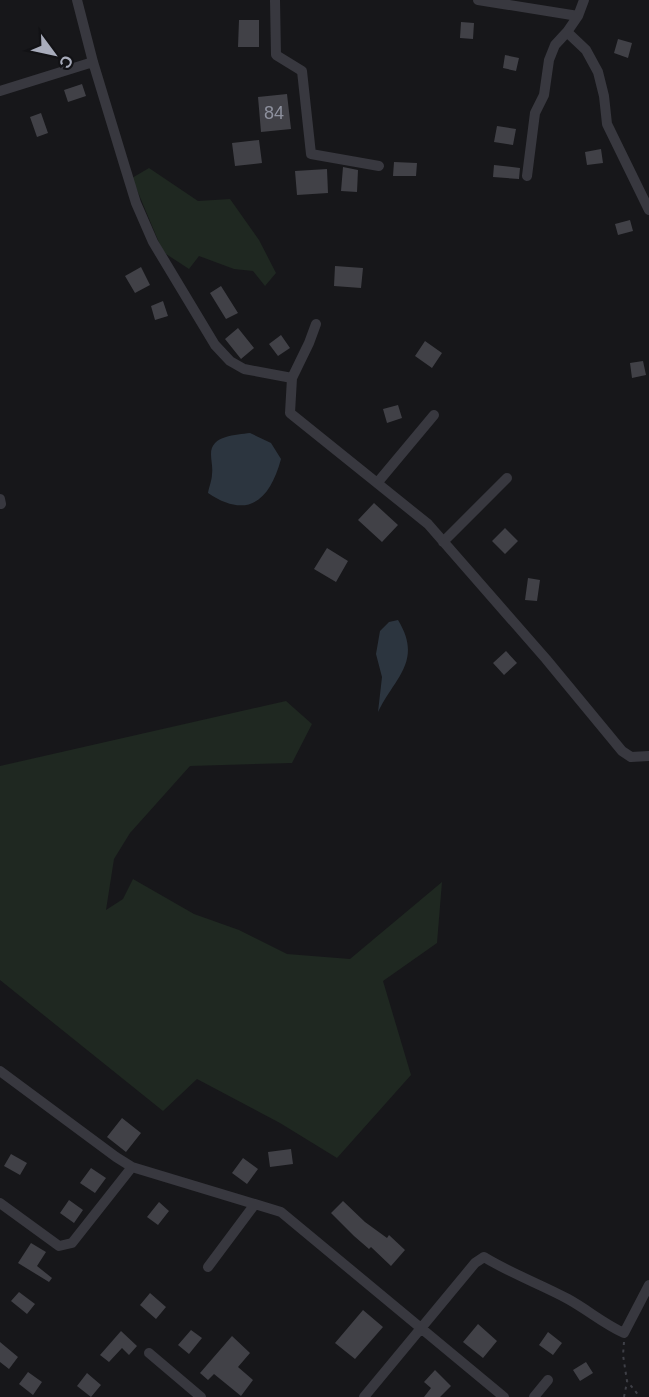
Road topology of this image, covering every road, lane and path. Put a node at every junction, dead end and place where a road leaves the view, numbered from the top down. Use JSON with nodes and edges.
{"nodes":[{"id":1,"x":77,"y":0,"type":"edge"},
{"id":2,"x":275,"y":0,"type":"edge"},
{"id":3,"x":478,"y":0,"type":"edge"},
{"id":4,"x":584,"y":0,"type":"edge"},
{"id":5,"x":578,"y":16,"type":"junction"},
{"id":6,"x":567,"y":32,"type":"junction"},
{"id":7,"x":93,"y":62,"type":"junction"},
{"id":8,"x":0,"y":91,"type":"edge"},
{"id":9,"x":380,"y":166,"type":"dead end"},
{"id":10,"x":526,"y":176,"type":"dead end"},
{"id":11,"x":649,"y":210,"type":"edge"},
{"id":12,"x":316,"y":324,"type":"dead end"},
{"id":13,"x":292,"y":378,"type":"junction"},
{"id":14,"x":434,"y":415,"type":"dead end"},
{"id":15,"x":507,"y":478,"type":"dead end"},
{"id":16,"x":378,"y":482,"type":"junction"},
{"id":17,"x":443,"y":542,"type":"junction"},
{"id":18,"x":649,"y":756,"type":"edge"},
{"id":19,"x":0,"y":1071,"type":"edge"},
{"id":20,"x":12,"y":1080,"type":"junction"},
{"id":21,"x":0,"y":1083,"type":"edge"},
{"id":22,"x":132,"y":1167,"type":"junction"},
{"id":23,"x":0,"y":1203,"type":"edge"},
{"id":24,"x":255,"y":1204,"type":"junction"},
{"id":25,"x":208,"y":1267,"type":"dead end"},
{"id":26,"x":649,"y":1285,"type":"edge"},
{"id":27,"x":420,"y":1329,"type":"junction"},
{"id":28,"x":624,"y":1333,"type":"junction"},
{"id":29,"x":149,"y":1353,"type":"dead end"},
{"id":30,"x":548,"y":1380,"type":"dead end"},
{"id":31,"x":627,"y":1381,"type":"junction"},
{"id":32,"x":367,"y":1396,"type":"edge"},
{"id":33,"x":201,"y":1397,"type":"edge"},
{"id":34,"x":504,"y":1397,"type":"edge"},
{"id":35,"x":534,"y":1397,"type":"edge"},
{"id":36,"x":624,"y":1397,"type":"edge"},
{"id":37,"x":640,"y":1397,"type":"edge"}],
"edges":[{"from":1,"to":7,"type":"street"},
{"from":2,"to":9,"type":"street"},
{"from":3,"to":5,"type":"street"},
{"from":4,"to":5,"type":"street"},
{"from":5,"to":6,"type":"street"},
{"from":6,"to":10,"type":"street"},
{"from":6,"to":11,"type":"street"},
{"from":7,"to":8,"type":"street"},
{"from":7,"to":13,"type":"street"},
{"from":12,"to":13,"type":"street"},
{"from":13,"to":16,"type":"street"},
{"from":14,"to":16,"type":"street"},
{"from":15,"to":17,"type":"street"},
{"from":16,"to":17,"type":"street"},
{"from":17,"to":18,"type":"street"},
{"from":19,"to":20,"type":"street"},
{"from":20,"to":21,"type":"street"},
{"from":20,"to":22,"type":"street"},
{"from":22,"to":23,"type":"street"},
{"from":22,"to":24,"type":"street"},
{"from":24,"to":25,"type":"street"},
{"from":24,"to":27,"type":"street"},
{"from":26,"to":28,"type":"street"},
{"from":27,"to":28,"type":"street"},
{"from":27,"to":32,"type":"street"},
{"from":27,"to":34,"type":"street"},
{"from":28,"to":31,"type":"path"},
{"from":29,"to":33,"type":"street"},
{"from":30,"to":35,"type":"street"},
{"from":31,"to":36,"type":"path"},
{"from":31,"to":37,"type":"path"}]}
